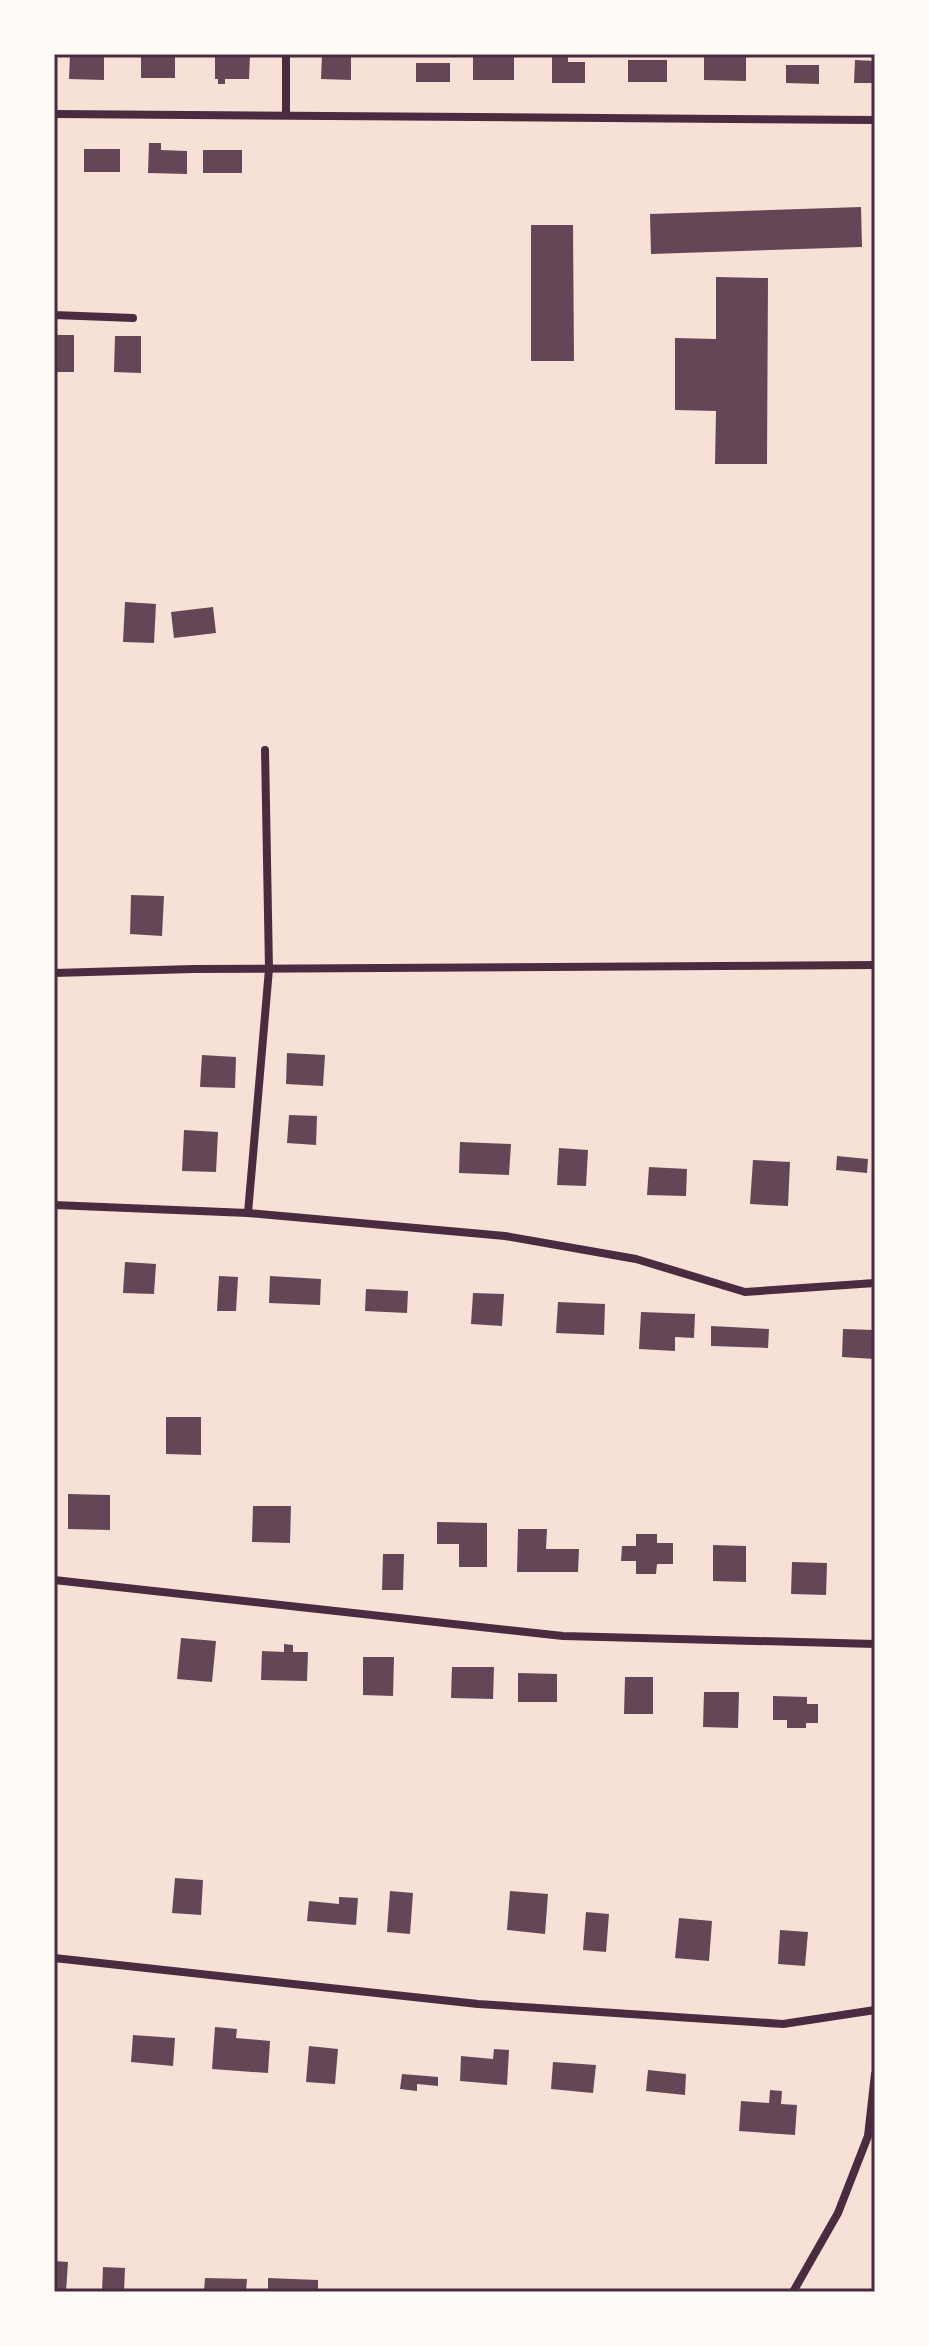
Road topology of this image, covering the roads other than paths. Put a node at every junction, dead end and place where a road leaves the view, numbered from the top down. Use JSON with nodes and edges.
{"nodes":[{"id":1,"x":286,"y":54,"type":"edge"},
{"id":2,"x":54,"y":114,"type":"edge"},
{"id":3,"x":286,"y":115,"type":"junction"},
{"id":4,"x":875,"y":120,"type":"edge"},
{"id":5,"x":54,"y":315,"type":"edge"},
{"id":6,"x":133,"y":318,"type":"dead end"},
{"id":7,"x":265,"y":750,"type":"dead end"},
{"id":8,"x":875,"y":965,"type":"edge"},
{"id":9,"x":269,"y":969,"type":"junction"},
{"id":10,"x":54,"y":973,"type":"edge"},
{"id":11,"x":54,"y":1205,"type":"edge"},
{"id":12,"x":248,"y":1213,"type":"junction"},
{"id":13,"x":875,"y":1283,"type":"edge"},
{"id":14,"x":54,"y":1580,"type":"edge"},
{"id":15,"x":875,"y":1644,"type":"edge"},
{"id":16,"x":54,"y":1958,"type":"edge"},
{"id":17,"x":875,"y":2010,"type":"edge"},
{"id":18,"x":875,"y":2074,"type":"edge"},
{"id":19,"x":872,"y":2122,"type":"edge"},
{"id":20,"x":793,"y":2292,"type":"edge"}],
"edges":[{"from":1,"to":3,"type":"street"},
{"from":2,"to":3,"type":"street"},
{"from":3,"to":4,"type":"street"},
{"from":5,"to":6,"type":"street"},
{"from":7,"to":9,"type":"street"},
{"from":8,"to":9,"type":"street"},
{"from":9,"to":10,"type":"street"},
{"from":9,"to":12,"type":"street"},
{"from":11,"to":12,"type":"street"},
{"from":12,"to":13,"type":"street"},
{"from":14,"to":15,"type":"street"},
{"from":16,"to":17,"type":"street"},
{"from":18,"to":19,"type":"street"},
{"from":19,"to":20,"type":"street"}]}
